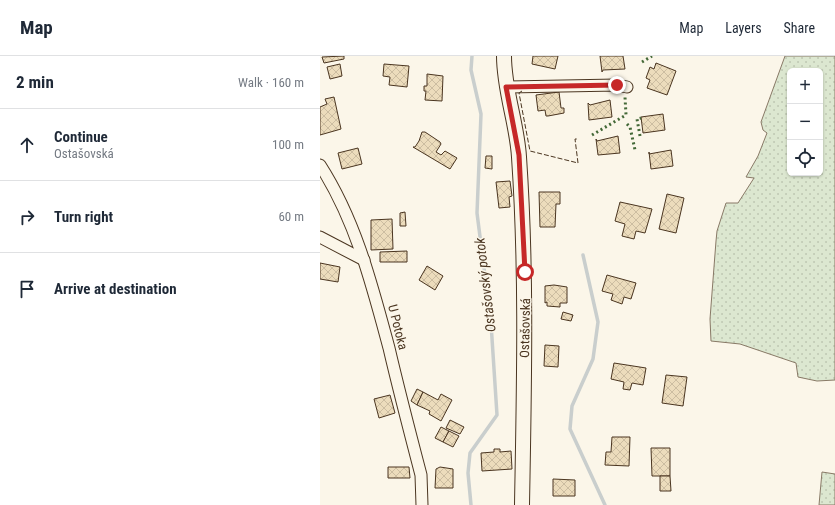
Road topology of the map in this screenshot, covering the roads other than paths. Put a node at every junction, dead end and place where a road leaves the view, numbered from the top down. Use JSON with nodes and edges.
{"nodes":[{"id":1,"x":504,"y":56,"type":"edge"},
{"id":2,"x":506,"y":87,"type":"junction"},
{"id":3,"x":627,"y":87,"type":"dead end"},
{"id":4,"x":320,"y":165,"type":"edge"},
{"id":5,"x":320,"y":237,"type":"edge"},
{"id":6,"x":364,"y":260,"type":"junction"},
{"id":7,"x":422,"y":505,"type":"edge"},
{"id":8,"x":522,"y":505,"type":"edge"}],
"edges":[{"from":1,"to":2,"type":"street","name":"Ostašovská"},
{"from":2,"to":3,"type":"street"},
{"from":2,"to":8,"type":"street","name":"Ostašovská"},
{"from":4,"to":6,"type":"street","name":"U Potoka"},
{"from":5,"to":6,"type":"street"},
{"from":6,"to":7,"type":"street","name":"U Potoka"}]}
